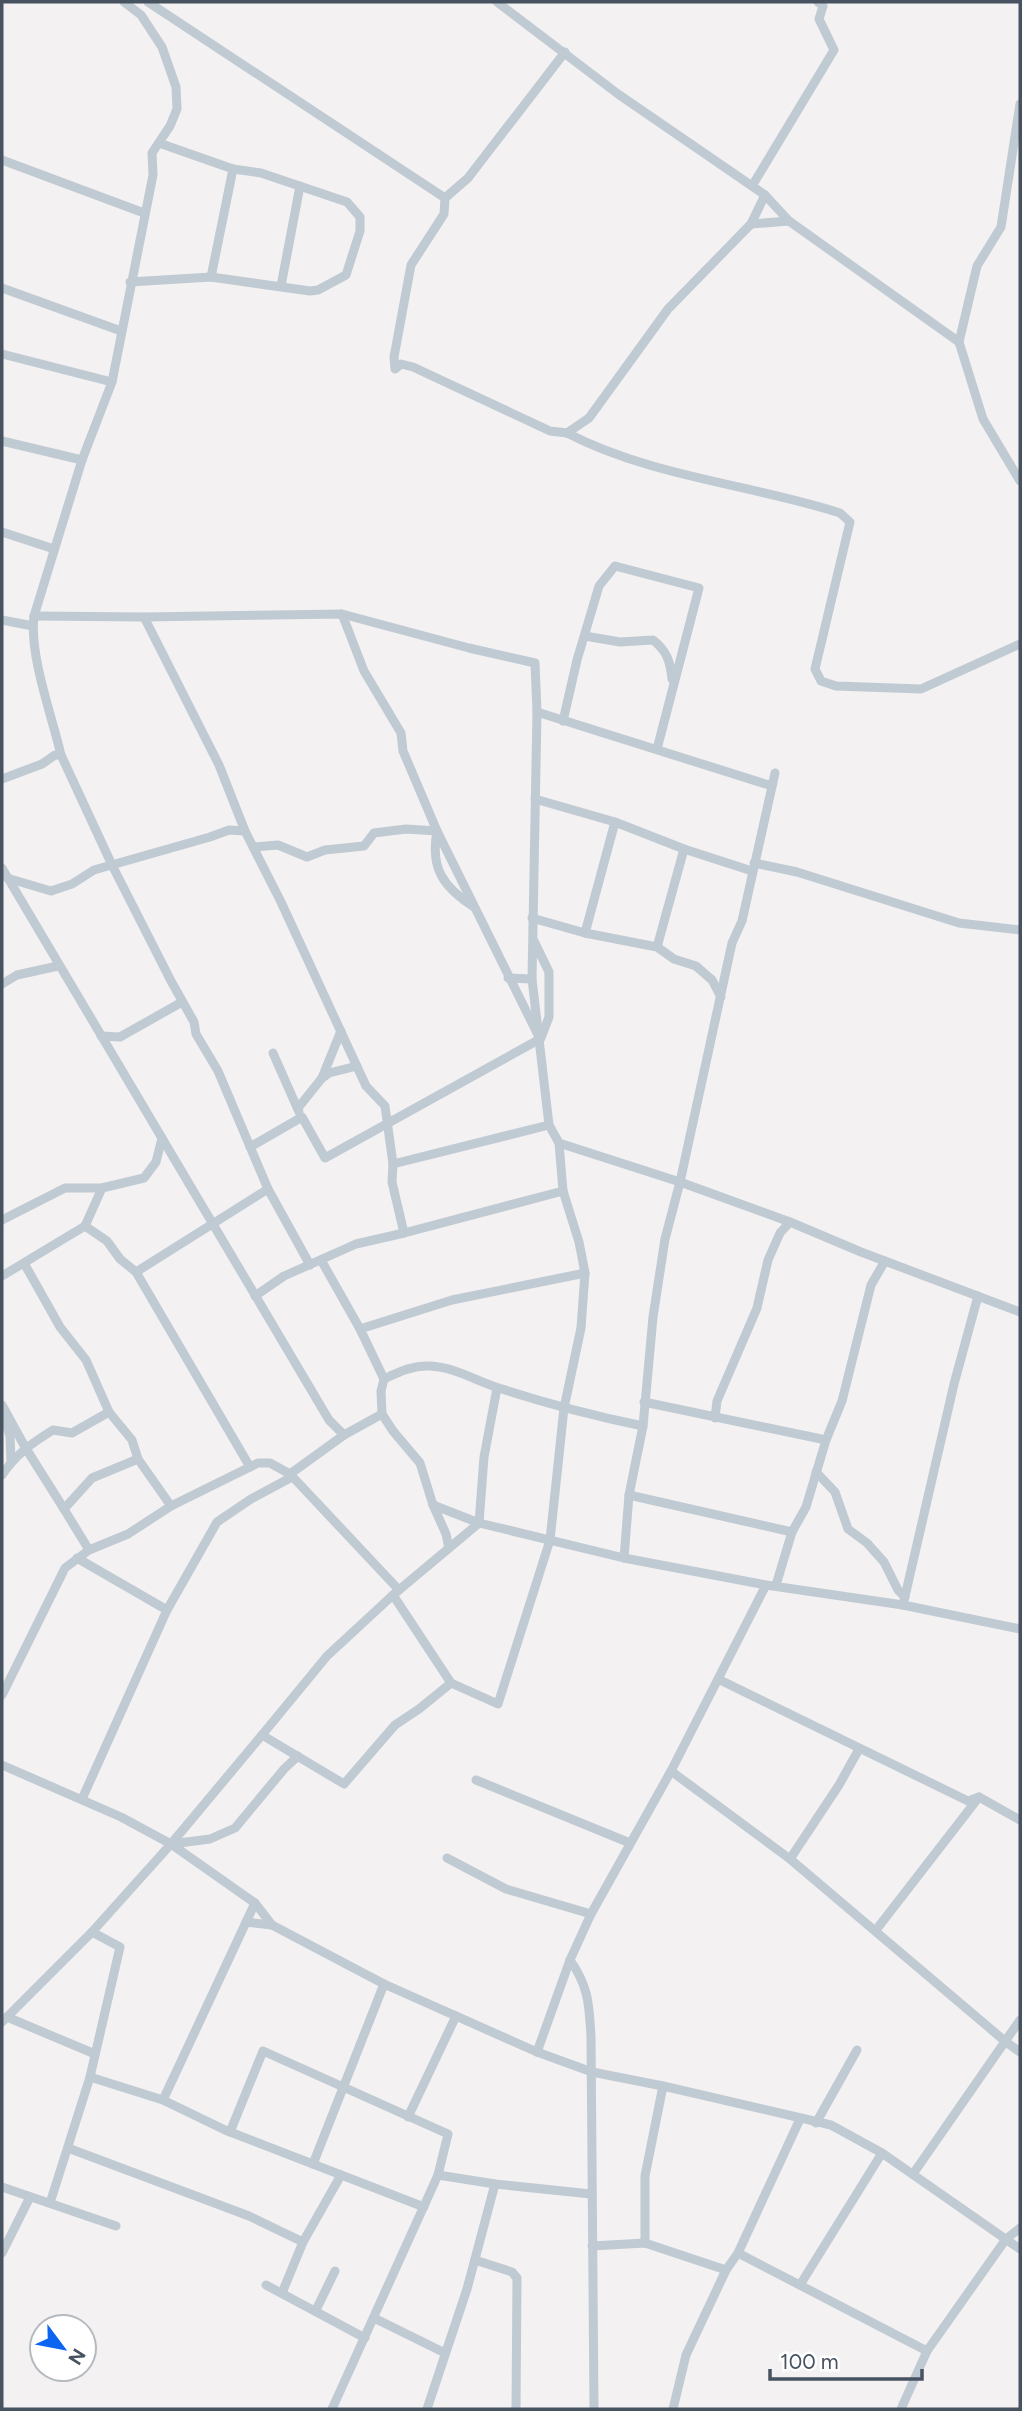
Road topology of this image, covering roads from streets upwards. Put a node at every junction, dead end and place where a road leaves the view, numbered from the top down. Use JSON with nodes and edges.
{"nodes":[{"id":1,"x":124,"y":2,"type":"edge"},
{"id":2,"x":148,"y":2,"type":"edge"},
{"id":3,"x":497,"y":2,"type":"edge"},
{"id":4,"x":818,"y":2,"type":"edge"},
{"id":5,"x":565,"y":52,"type":"junction"},
{"id":6,"x":1020,"y":104,"type":"edge"},
{"id":7,"x":159,"y":143,"type":"junction"},
{"id":8,"x":2,"y":160,"type":"edge"},
{"id":9,"x":233,"y":169,"type":"junction"},
{"id":10,"x":300,"y":186,"type":"junction"},
{"id":11,"x":752,"y":186,"type":"junction"},
{"id":12,"x":765,"y":195,"type":"junction"},
{"id":13,"x":445,"y":198,"type":"junction"},
{"id":14,"x":144,"y":212,"type":"junction"},
{"id":15,"x":789,"y":221,"type":"junction"},
{"id":16,"x":751,"y":224,"type":"junction"},
{"id":17,"x":211,"y":277,"type":"junction"},
{"id":18,"x":130,"y":282,"type":"junction"},
{"id":19,"x":281,"y":286,"type":"junction"},
{"id":20,"x":2,"y":288,"type":"edge"},
{"id":21,"x":121,"y":331,"type":"junction"},
{"id":22,"x":959,"y":342,"type":"junction"},
{"id":23,"x":2,"y":354,"type":"edge"},
{"id":24,"x":112,"y":382,"type":"junction"},
{"id":25,"x":567,"y":433,"type":"junction"},
{"id":26,"x":2,"y":441,"type":"edge"},
{"id":27,"x":82,"y":460,"type":"junction"},
{"id":28,"x":1020,"y":481,"type":"edge"},
{"id":29,"x":2,"y":532,"type":"edge"},
{"id":30,"x":54,"y":550,"type":"junction"},
{"id":31,"x":342,"y":614,"type":"junction"},
{"id":32,"x":144,"y":617,"type":"junction"},
{"id":33,"x":2,"y":620,"type":"edge"},
{"id":34,"x":33,"y":621,"type":"junction"},
{"id":35,"x":585,"y":636,"type":"junction"},
{"id":36,"x":1020,"y":644,"type":"edge"},
{"id":37,"x":673,"y":686,"type":"junction"},
{"id":38,"x":537,"y":712,"type":"junction"},
{"id":39,"x":563,"y":721,"type":"junction"},
{"id":40,"x":657,"y":749,"type":"junction"},
{"id":41,"x":61,"y":755,"type":"junction"},
{"id":42,"x":775,"y":773,"type":"dead end"},
{"id":43,"x":2,"y":779,"type":"edge"},
{"id":44,"x":772,"y":786,"type":"junction"},
{"id":45,"x":535,"y":799,"type":"junction"},
{"id":46,"x":615,"y":822,"type":"junction"},
{"id":47,"x":245,"y":831,"type":"junction"},
{"id":48,"x":437,"y":831,"type":"junction"},
{"id":49,"x":253,"y":846,"type":"junction"},
{"id":50,"x":684,"y":849,"type":"junction"},
{"id":51,"x":112,"y":865,"type":"junction"},
{"id":52,"x":753,"y":867,"type":"junction"},
{"id":53,"x":2,"y":868,"type":"edge"},
{"id":54,"x":7,"y":878,"type":"junction"},
{"id":55,"x":475,"y":908,"type":"junction"},
{"id":56,"x":532,"y":918,"type":"junction"},
{"id":57,"x":1020,"y":930,"type":"edge"},
{"id":58,"x":585,"y":933,"type":"junction"},
{"id":59,"x":532,"y":936,"type":"junction"},
{"id":60,"x":657,"y":947,"type":"junction"},
{"id":61,"x":58,"y":966,"type":"junction"},
{"id":62,"x":508,"y":978,"type":"junction"},
{"id":63,"x":532,"y":979,"type":"junction"},
{"id":64,"x":2,"y":984,"type":"edge"},
{"id":65,"x":722,"y":997,"type":"junction"},
{"id":66,"x":182,"y":1002,"type":"junction"},
{"id":67,"x":341,"y":1031,"type":"junction"},
{"id":68,"x":101,"y":1036,"type":"junction"},
{"id":69,"x":120,"y":1037,"type":"junction"},
{"id":70,"x":540,"y":1039,"type":"junction"},
{"id":71,"x":111,"y":1053,"type":"junction"},
{"id":72,"x":273,"y":1053,"type":"dead end"},
{"id":73,"x":357,"y":1066,"type":"junction"},
{"id":74,"x":322,"y":1078,"type":"junction"},
{"id":75,"x":300,"y":1112,"type":"junction"},
{"id":76,"x":386,"y":1123,"type":"junction"},
{"id":77,"x":549,"y":1125,"type":"junction"},
{"id":78,"x":162,"y":1138,"type":"junction"},
{"id":79,"x":559,"y":1143,"type":"junction"},
{"id":80,"x":250,"y":1147,"type":"junction"},
{"id":81,"x":393,"y":1164,"type":"junction"},
{"id":82,"x":680,"y":1181,"type":"junction"},
{"id":83,"x":102,"y":1188,"type":"junction"},
{"id":84,"x":268,"y":1189,"type":"junction"},
{"id":85,"x":563,"y":1191,"type":"junction"},
{"id":86,"x":2,"y":1220,"type":"edge"},
{"id":87,"x":213,"y":1222,"type":"junction"},
{"id":88,"x":790,"y":1222,"type":"junction"},
{"id":89,"x":85,"y":1226,"type":"junction"},
{"id":90,"x":404,"y":1234,"type":"junction"},
{"id":91,"x":321,"y":1260,"type":"junction"},
{"id":92,"x":885,"y":1261,"type":"junction"},
{"id":93,"x":24,"y":1263,"type":"junction"},
{"id":94,"x":310,"y":1265,"type":"junction"},
{"id":95,"x":136,"y":1272,"type":"junction"},
{"id":96,"x":585,"y":1273,"type":"junction"},
{"id":97,"x":2,"y":1276,"type":"edge"},
{"id":98,"x":255,"y":1296,"type":"junction"},
{"id":99,"x":978,"y":1296,"type":"junction"},
{"id":100,"x":1020,"y":1312,"type":"edge"},
{"id":101,"x":360,"y":1329,"type":"junction"},
{"id":102,"x":384,"y":1379,"type":"junction"},
{"id":103,"x":497,"y":1388,"type":"junction"},
{"id":104,"x":643,"y":1402,"type":"junction"},
{"id":105,"x":2,"y":1407,"type":"edge"},
{"id":106,"x":564,"y":1408,"type":"junction"},
{"id":107,"x":109,"y":1412,"type":"junction"},
{"id":108,"x":382,"y":1414,"type":"junction"},
{"id":109,"x":716,"y":1418,"type":"junction"},
{"id":110,"x":643,"y":1426,"type":"junction"},
{"id":111,"x":344,"y":1435,"type":"junction"},
{"id":112,"x":826,"y":1440,"type":"junction"},
{"id":113,"x":25,"y":1447,"type":"junction"},
{"id":114,"x":138,"y":1459,"type":"junction"},
{"id":115,"x":7,"y":1463,"type":"edge"},
{"id":116,"x":250,"y":1467,"type":"junction"},
{"id":117,"x":816,"y":1472,"type":"junction"},
{"id":118,"x":2,"y":1475,"type":"edge"},
{"id":119,"x":291,"y":1476,"type":"junction"},
{"id":120,"x":629,"y":1496,"type":"junction"},
{"id":121,"x":433,"y":1504,"type":"junction"},
{"id":122,"x":171,"y":1506,"type":"junction"},
{"id":123,"x":64,"y":1509,"type":"junction"},
{"id":124,"x":479,"y":1523,"type":"junction"},
{"id":125,"x":792,"y":1532,"type":"junction"},
{"id":126,"x":550,"y":1540,"type":"junction"},
{"id":127,"x":449,"y":1548,"type":"junction"},
{"id":128,"x":89,"y":1550,"type":"junction"},
{"id":129,"x":77,"y":1558,"type":"junction"},
{"id":130,"x":624,"y":1558,"type":"junction"},
{"id":131,"x":771,"y":1585,"type":"junction"},
{"id":132,"x":396,"y":1593,"type":"junction"},
{"id":133,"x":904,"y":1601,"type":"junction"},
{"id":134,"x":167,"y":1610,"type":"junction"},
{"id":135,"x":1020,"y":1629,"type":"edge"},
{"id":136,"x":718,"y":1679,"type":"junction"},
{"id":137,"x":451,"y":1683,"type":"junction"},
{"id":138,"x":2,"y":1695,"type":"edge"},
{"id":139,"x":262,"y":1735,"type":"junction"},
{"id":140,"x":859,"y":1749,"type":"junction"},
{"id":141,"x":298,"y":1756,"type":"junction"},
{"id":142,"x":2,"y":1765,"type":"edge"},
{"id":143,"x":671,"y":1771,"type":"junction"},
{"id":144,"x":476,"y":1780,"type":"dead end"},
{"id":145,"x":979,"y":1797,"type":"junction"},
{"id":146,"x":82,"y":1799,"type":"junction"},
{"id":147,"x":1020,"y":1820,"type":"edge"},
{"id":148,"x":630,"y":1843,"type":"junction"},
{"id":149,"x":171,"y":1844,"type":"junction"},
{"id":150,"x":447,"y":1858,"type":"dead end"},
{"id":151,"x":790,"y":1859,"type":"junction"},
{"id":152,"x":255,"y":1903,"type":"junction"},
{"id":153,"x":591,"y":1914,"type":"junction"},
{"id":154,"x":246,"y":1923,"type":"junction"},
{"id":155,"x":272,"y":1925,"type":"junction"},
{"id":156,"x":876,"y":1930,"type":"junction"},
{"id":157,"x":92,"y":1932,"type":"junction"},
{"id":158,"x":570,"y":1960,"type":"junction"},
{"id":159,"x":384,"y":1984,"type":"junction"},
{"id":160,"x":456,"y":2016,"type":"junction"},
{"id":161,"x":4,"y":2020,"type":"edge"},
{"id":162,"x":1020,"y":2020,"type":"edge"},
{"id":163,"x":1006,"y":2042,"type":"junction"},
{"id":164,"x":857,"y":2050,"type":"dead end"},
{"id":165,"x":537,"y":2052,"type":"junction"},
{"id":166,"x":1020,"y":2052,"type":"edge"},
{"id":167,"x":95,"y":2054,"type":"junction"},
{"id":168,"x":592,"y":2072,"type":"junction"},
{"id":169,"x":90,"y":2077,"type":"junction"},
{"id":170,"x":343,"y":2086,"type":"junction"},
{"id":171,"x":663,"y":2086,"type":"junction"},
{"id":172,"x":163,"y":2100,"type":"junction"},
{"id":173,"x":408,"y":2117,"type":"junction"},
{"id":174,"x":800,"y":2119,"type":"junction"},
{"id":175,"x":816,"y":2123,"type":"junction"},
{"id":176,"x":230,"y":2132,"type":"junction"},
{"id":177,"x":68,"y":2148,"type":"junction"},
{"id":178,"x":882,"y":2153,"type":"junction"},
{"id":179,"x":313,"y":2164,"type":"junction"},
{"id":180,"x":912,"y":2174,"type":"junction"},
{"id":181,"x":341,"y":2175,"type":"junction"},
{"id":182,"x":438,"y":2175,"type":"junction"},
{"id":183,"x":495,"y":2184,"type":"junction"},
{"id":184,"x":2,"y":2187,"type":"edge"},
{"id":185,"x":591,"y":2194,"type":"junction"},
{"id":186,"x":30,"y":2197,"type":"junction"},
{"id":187,"x":50,"y":2203,"type":"junction"},
{"id":188,"x":424,"y":2207,"type":"junction"},
{"id":189,"x":116,"y":2226,"type":"dead end"},
{"id":190,"x":1020,"y":2228,"type":"edge"},
{"id":191,"x":1006,"y":2239,"type":"junction"},
{"id":192,"x":303,"y":2242,"type":"junction"},
{"id":193,"x":645,"y":2243,"type":"junction"},
{"id":194,"x":592,"y":2246,"type":"junction"},
{"id":195,"x":1020,"y":2249,"type":"edge"},
{"id":196,"x":2,"y":2253,"type":"edge"},
{"id":197,"x":738,"y":2253,"type":"junction"},
{"id":198,"x":475,"y":2260,"type":"junction"},
{"id":199,"x":726,"y":2270,"type":"junction"},
{"id":200,"x":335,"y":2271,"type":"dead end"},
{"id":201,"x":800,"y":2284,"type":"junction"},
{"id":202,"x":266,"y":2285,"type":"dead end"},
{"id":203,"x":282,"y":2293,"type":"junction"},
{"id":204,"x":316,"y":2310,"type":"junction"},
{"id":205,"x":374,"y":2318,"type":"junction"},
{"id":206,"x":365,"y":2338,"type":"junction"},
{"id":207,"x":927,"y":2351,"type":"junction"},
{"id":208,"x":445,"y":2353,"type":"junction"},
{"id":209,"x":332,"y":2409,"type":"edge"},
{"id":210,"x":427,"y":2409,"type":"edge"},
{"id":211,"x":516,"y":2409,"type":"edge"},
{"id":212,"x":594,"y":2409,"type":"edge"},
{"id":213,"x":673,"y":2409,"type":"edge"},
{"id":214,"x":901,"y":2409,"type":"edge"}],
"edges":[{"from":1,"to":7,"type":"street"},
{"from":2,"to":13,"type":"street"},
{"from":3,"to":5,"type":"street"},
{"from":4,"to":11,"type":"street"},
{"from":5,"to":11,"type":"street"},
{"from":5,"to":13,"type":"street"},
{"from":6,"to":22,"type":"street"},
{"from":7,"to":9,"type":"street"},
{"from":7,"to":14,"type":"street"},
{"from":8,"to":14,"type":"street"},
{"from":9,"to":10,"type":"street"},
{"from":9,"to":17,"type":"street"},
{"from":10,"to":19,"type":"street"},
{"from":10,"to":19,"type":"street"},
{"from":11,"to":12,"type":"street"},
{"from":12,"to":15,"type":"street"},
{"from":12,"to":16,"type":"street"},
{"from":13,"to":25,"type":"street"},
{"from":14,"to":18,"type":"street"},
{"from":15,"to":16,"type":"street"},
{"from":15,"to":22,"type":"street"},
{"from":16,"to":25,"type":"street"},
{"from":17,"to":18,"type":"street"},
{"from":17,"to":19,"type":"street"},
{"from":18,"to":21,"type":"street"},
{"from":20,"to":21,"type":"street"},
{"from":21,"to":24,"type":"street"},
{"from":22,"to":28,"type":"street"},
{"from":23,"to":24,"type":"street"},
{"from":24,"to":27,"type":"street"},
{"from":25,"to":36,"type":"street"},
{"from":26,"to":27,"type":"street"},
{"from":27,"to":30,"type":"street"},
{"from":29,"to":30,"type":"street"},
{"from":30,"to":34,"type":"street"},
{"from":31,"to":32,"type":"street"},
{"from":31,"to":38,"type":"street"},
{"from":31,"to":48,"type":"street"},
{"from":32,"to":34,"type":"street"},
{"from":32,"to":47,"type":"street"},
{"from":33,"to":34,"type":"street"},
{"from":34,"to":41,"type":"street"},
{"from":35,"to":37,"type":"street"},
{"from":35,"to":37,"type":"street"},
{"from":35,"to":39,"type":"street"},
{"from":37,"to":40,"type":"street"},
{"from":38,"to":39,"type":"street"},
{"from":38,"to":45,"type":"street"},
{"from":39,"to":40,"type":"street"},
{"from":40,"to":44,"type":"street"},
{"from":41,"to":43,"type":"street"},
{"from":41,"to":51,"type":"street"},
{"from":42,"to":44,"type":"street"},
{"from":44,"to":52,"type":"street"},
{"from":45,"to":46,"type":"street"},
{"from":45,"to":56,"type":"street"},
{"from":46,"to":50,"type":"street"},
{"from":46,"to":58,"type":"street"},
{"from":47,"to":49,"type":"street"},
{"from":47,"to":51,"type":"street"},
{"from":48,"to":49,"type":"street"},
{"from":48,"to":55,"type":"street"},
{"from":48,"to":55,"type":"street"},
{"from":49,"to":67,"type":"street"},
{"from":50,"to":52,"type":"street"},
{"from":50,"to":60,"type":"street"},
{"from":51,"to":54,"type":"street"},
{"from":51,"to":66,"type":"street"},
{"from":52,"to":57,"type":"street"},
{"from":52,"to":65,"type":"street"},
{"from":53,"to":54,"type":"street"},
{"from":54,"to":61,"type":"street"},
{"from":55,"to":62,"type":"street"},
{"from":56,"to":58,"type":"street"},
{"from":56,"to":59,"type":"street"},
{"from":58,"to":60,"type":"street"},
{"from":59,"to":63,"type":"street"},
{"from":59,"to":70,"type":"street"},
{"from":60,"to":65,"type":"street"},
{"from":61,"to":64,"type":"street"},
{"from":61,"to":68,"type":"street"},
{"from":62,"to":63,"type":"street"},
{"from":62,"to":70,"type":"street"},
{"from":63,"to":70,"type":"street"},
{"from":65,"to":82,"type":"street"},
{"from":66,"to":69,"type":"street"},
{"from":66,"to":80,"type":"street"},
{"from":67,"to":73,"type":"street"},
{"from":67,"to":74,"type":"street"},
{"from":68,"to":69,"type":"street"},
{"from":68,"to":71,"type":"street"},
{"from":69,"to":71,"type":"street"},
{"from":70,"to":76,"type":"street"},
{"from":70,"to":77,"type":"street"},
{"from":71,"to":78,"type":"street"},
{"from":72,"to":75,"type":"street"},
{"from":73,"to":74,"type":"street"},
{"from":73,"to":76,"type":"street"},
{"from":74,"to":75,"type":"street"},
{"from":75,"to":76,"type":"street"},
{"from":75,"to":80,"type":"street"},
{"from":76,"to":81,"type":"street"},
{"from":77,"to":79,"type":"street"},
{"from":77,"to":81,"type":"street"},
{"from":78,"to":83,"type":"street"},
{"from":78,"to":87,"type":"street"},
{"from":79,"to":82,"type":"street"},
{"from":79,"to":85,"type":"street"},
{"from":80,"to":84,"type":"street"},
{"from":81,"to":90,"type":"street"},
{"from":82,"to":88,"type":"street"},
{"from":82,"to":104,"type":"street"},
{"from":83,"to":86,"type":"street"},
{"from":83,"to":89,"type":"street"},
{"from":84,"to":87,"type":"street"},
{"from":84,"to":94,"type":"street"},
{"from":85,"to":90,"type":"street"},
{"from":85,"to":96,"type":"street"},
{"from":87,"to":95,"type":"street"},
{"from":87,"to":98,"type":"street"},
{"from":88,"to":92,"type":"street"},
{"from":88,"to":109,"type":"street"},
{"from":89,"to":93,"type":"street"},
{"from":89,"to":95,"type":"street"},
{"from":90,"to":91,"type":"street"},
{"from":91,"to":94,"type":"street"},
{"from":91,"to":101,"type":"street"},
{"from":92,"to":99,"type":"street"},
{"from":92,"to":112,"type":"street"},
{"from":93,"to":97,"type":"street"},
{"from":93,"to":107,"type":"street"},
{"from":94,"to":98,"type":"street"},
{"from":95,"to":116,"type":"street"},
{"from":96,"to":101,"type":"street"},
{"from":96,"to":106,"type":"street"},
{"from":98,"to":111,"type":"street"},
{"from":99,"to":100,"type":"street"},
{"from":99,"to":133,"type":"street"},
{"from":101,"to":102,"type":"street"},
{"from":102,"to":103,"type":"street"},
{"from":102,"to":108,"type":"street"},
{"from":103,"to":106,"type":"street"},
{"from":103,"to":124,"type":"street"},
{"from":104,"to":109,"type":"street"},
{"from":104,"to":110,"type":"street"},
{"from":105,"to":113,"type":"street"},
{"from":105,"to":115,"type":"street"},
{"from":106,"to":110,"type":"street"},
{"from":106,"to":126,"type":"street"},
{"from":107,"to":113,"type":"street"},
{"from":107,"to":114,"type":"street"},
{"from":108,"to":111,"type":"street"},
{"from":108,"to":121,"type":"street"},
{"from":109,"to":112,"type":"street"},
{"from":110,"to":120,"type":"street"},
{"from":111,"to":119,"type":"street"},
{"from":112,"to":117,"type":"street"},
{"from":113,"to":115,"type":"street"},
{"from":113,"to":123,"type":"street"},
{"from":114,"to":122,"type":"street"},
{"from":114,"to":123,"type":"street"},
{"from":115,"to":118,"type":"street"},
{"from":116,"to":119,"type":"street"},
{"from":116,"to":122,"type":"street"},
{"from":117,"to":125,"type":"street"},
{"from":117,"to":133,"type":"street"},
{"from":119,"to":132,"type":"street"},
{"from":119,"to":134,"type":"street"},
{"from":120,"to":125,"type":"street"},
{"from":120,"to":130,"type":"street"},
{"from":121,"to":124,"type":"street"},
{"from":121,"to":127,"type":"street"},
{"from":122,"to":128,"type":"street"},
{"from":123,"to":128,"type":"street"},
{"from":124,"to":126,"type":"street"},
{"from":124,"to":127,"type":"street"},
{"from":125,"to":131,"type":"street"},
{"from":126,"to":130,"type":"street"},
{"from":126,"to":137,"type":"street"},
{"from":127,"to":132,"type":"street"},
{"from":128,"to":129,"type":"street"},
{"from":129,"to":134,"type":"street"},
{"from":129,"to":138,"type":"street"},
{"from":130,"to":131,"type":"street"},
{"from":131,"to":133,"type":"street"},
{"from":131,"to":136,"type":"street"},
{"from":132,"to":137,"type":"street"},
{"from":132,"to":139,"type":"street"},
{"from":133,"to":135,"type":"street"},
{"from":134,"to":146,"type":"street"},
{"from":136,"to":140,"type":"street"},
{"from":136,"to":143,"type":"street"},
{"from":137,"to":141,"type":"street"},
{"from":139,"to":141,"type":"street"},
{"from":139,"to":149,"type":"street"},
{"from":140,"to":145,"type":"street"},
{"from":140,"to":151,"type":"street"},
{"from":141,"to":149,"type":"street"},
{"from":142,"to":146,"type":"street"},
{"from":143,"to":148,"type":"street"},
{"from":143,"to":151,"type":"street"},
{"from":144,"to":148,"type":"street"},
{"from":145,"to":147,"type":"street"},
{"from":145,"to":156,"type":"street"},
{"from":146,"to":149,"type":"street"},
{"from":148,"to":153,"type":"street"},
{"from":149,"to":152,"type":"street"},
{"from":149,"to":157,"type":"street"},
{"from":150,"to":153,"type":"street"},
{"from":151,"to":156,"type":"street"},
{"from":152,"to":154,"type":"street"},
{"from":152,"to":155,"type":"street"},
{"from":153,"to":158,"type":"street"},
{"from":154,"to":155,"type":"street"},
{"from":154,"to":172,"type":"street"},
{"from":155,"to":159,"type":"street"},
{"from":156,"to":163,"type":"street"},
{"from":157,"to":161,"type":"street"},
{"from":157,"to":167,"type":"street"},
{"from":158,"to":165,"type":"street"},
{"from":158,"to":168,"type":"street"},
{"from":159,"to":160,"type":"street"},
{"from":159,"to":170,"type":"street"},
{"from":160,"to":165,"type":"street"},
{"from":160,"to":173,"type":"street"},
{"from":161,"to":167,"type":"street"},
{"from":162,"to":163,"type":"street"},
{"from":163,"to":166,"type":"street"},
{"from":163,"to":180,"type":"street"},
{"from":164,"to":175,"type":"street"},
{"from":165,"to":168,"type":"street"},
{"from":167,"to":169,"type":"street"},
{"from":168,"to":171,"type":"street"},
{"from":168,"to":185,"type":"street"},
{"from":169,"to":172,"type":"street"},
{"from":169,"to":177,"type":"street"},
{"from":170,"to":173,"type":"street"},
{"from":170,"to":176,"type":"street"},
{"from":170,"to":179,"type":"street"},
{"from":171,"to":174,"type":"street"},
{"from":171,"to":193,"type":"street"},
{"from":172,"to":176,"type":"street"},
{"from":173,"to":182,"type":"street"},
{"from":174,"to":175,"type":"street"},
{"from":174,"to":197,"type":"street"},
{"from":175,"to":178,"type":"street"},
{"from":176,"to":179,"type":"street"},
{"from":177,"to":187,"type":"street"},
{"from":177,"to":192,"type":"street"},
{"from":178,"to":180,"type":"street"},
{"from":178,"to":201,"type":"street"},
{"from":179,"to":181,"type":"street"},
{"from":180,"to":191,"type":"street"},
{"from":181,"to":188,"type":"street"},
{"from":181,"to":192,"type":"street"},
{"from":182,"to":183,"type":"street"},
{"from":182,"to":188,"type":"street"},
{"from":183,"to":185,"type":"street"},
{"from":183,"to":198,"type":"street"},
{"from":184,"to":186,"type":"street"},
{"from":185,"to":194,"type":"street"},
{"from":186,"to":187,"type":"street"},
{"from":186,"to":196,"type":"street"},
{"from":187,"to":189,"type":"street"},
{"from":188,"to":205,"type":"street"},
{"from":190,"to":191,"type":"street"},
{"from":191,"to":195,"type":"street"},
{"from":191,"to":207,"type":"street"},
{"from":192,"to":203,"type":"street"},
{"from":193,"to":194,"type":"street"},
{"from":193,"to":199,"type":"street"},
{"from":194,"to":212,"type":"street"},
{"from":197,"to":199,"type":"street"},
{"from":197,"to":201,"type":"street"},
{"from":198,"to":208,"type":"street"},
{"from":198,"to":211,"type":"street"},
{"from":199,"to":213,"type":"street"},
{"from":200,"to":204,"type":"street"},
{"from":201,"to":207,"type":"street"},
{"from":202,"to":203,"type":"street"},
{"from":203,"to":204,"type":"street"},
{"from":204,"to":206,"type":"street"},
{"from":205,"to":206,"type":"street"},
{"from":205,"to":208,"type":"street"},
{"from":206,"to":209,"type":"street"},
{"from":207,"to":214,"type":"street"},
{"from":208,"to":210,"type":"street"}]}
